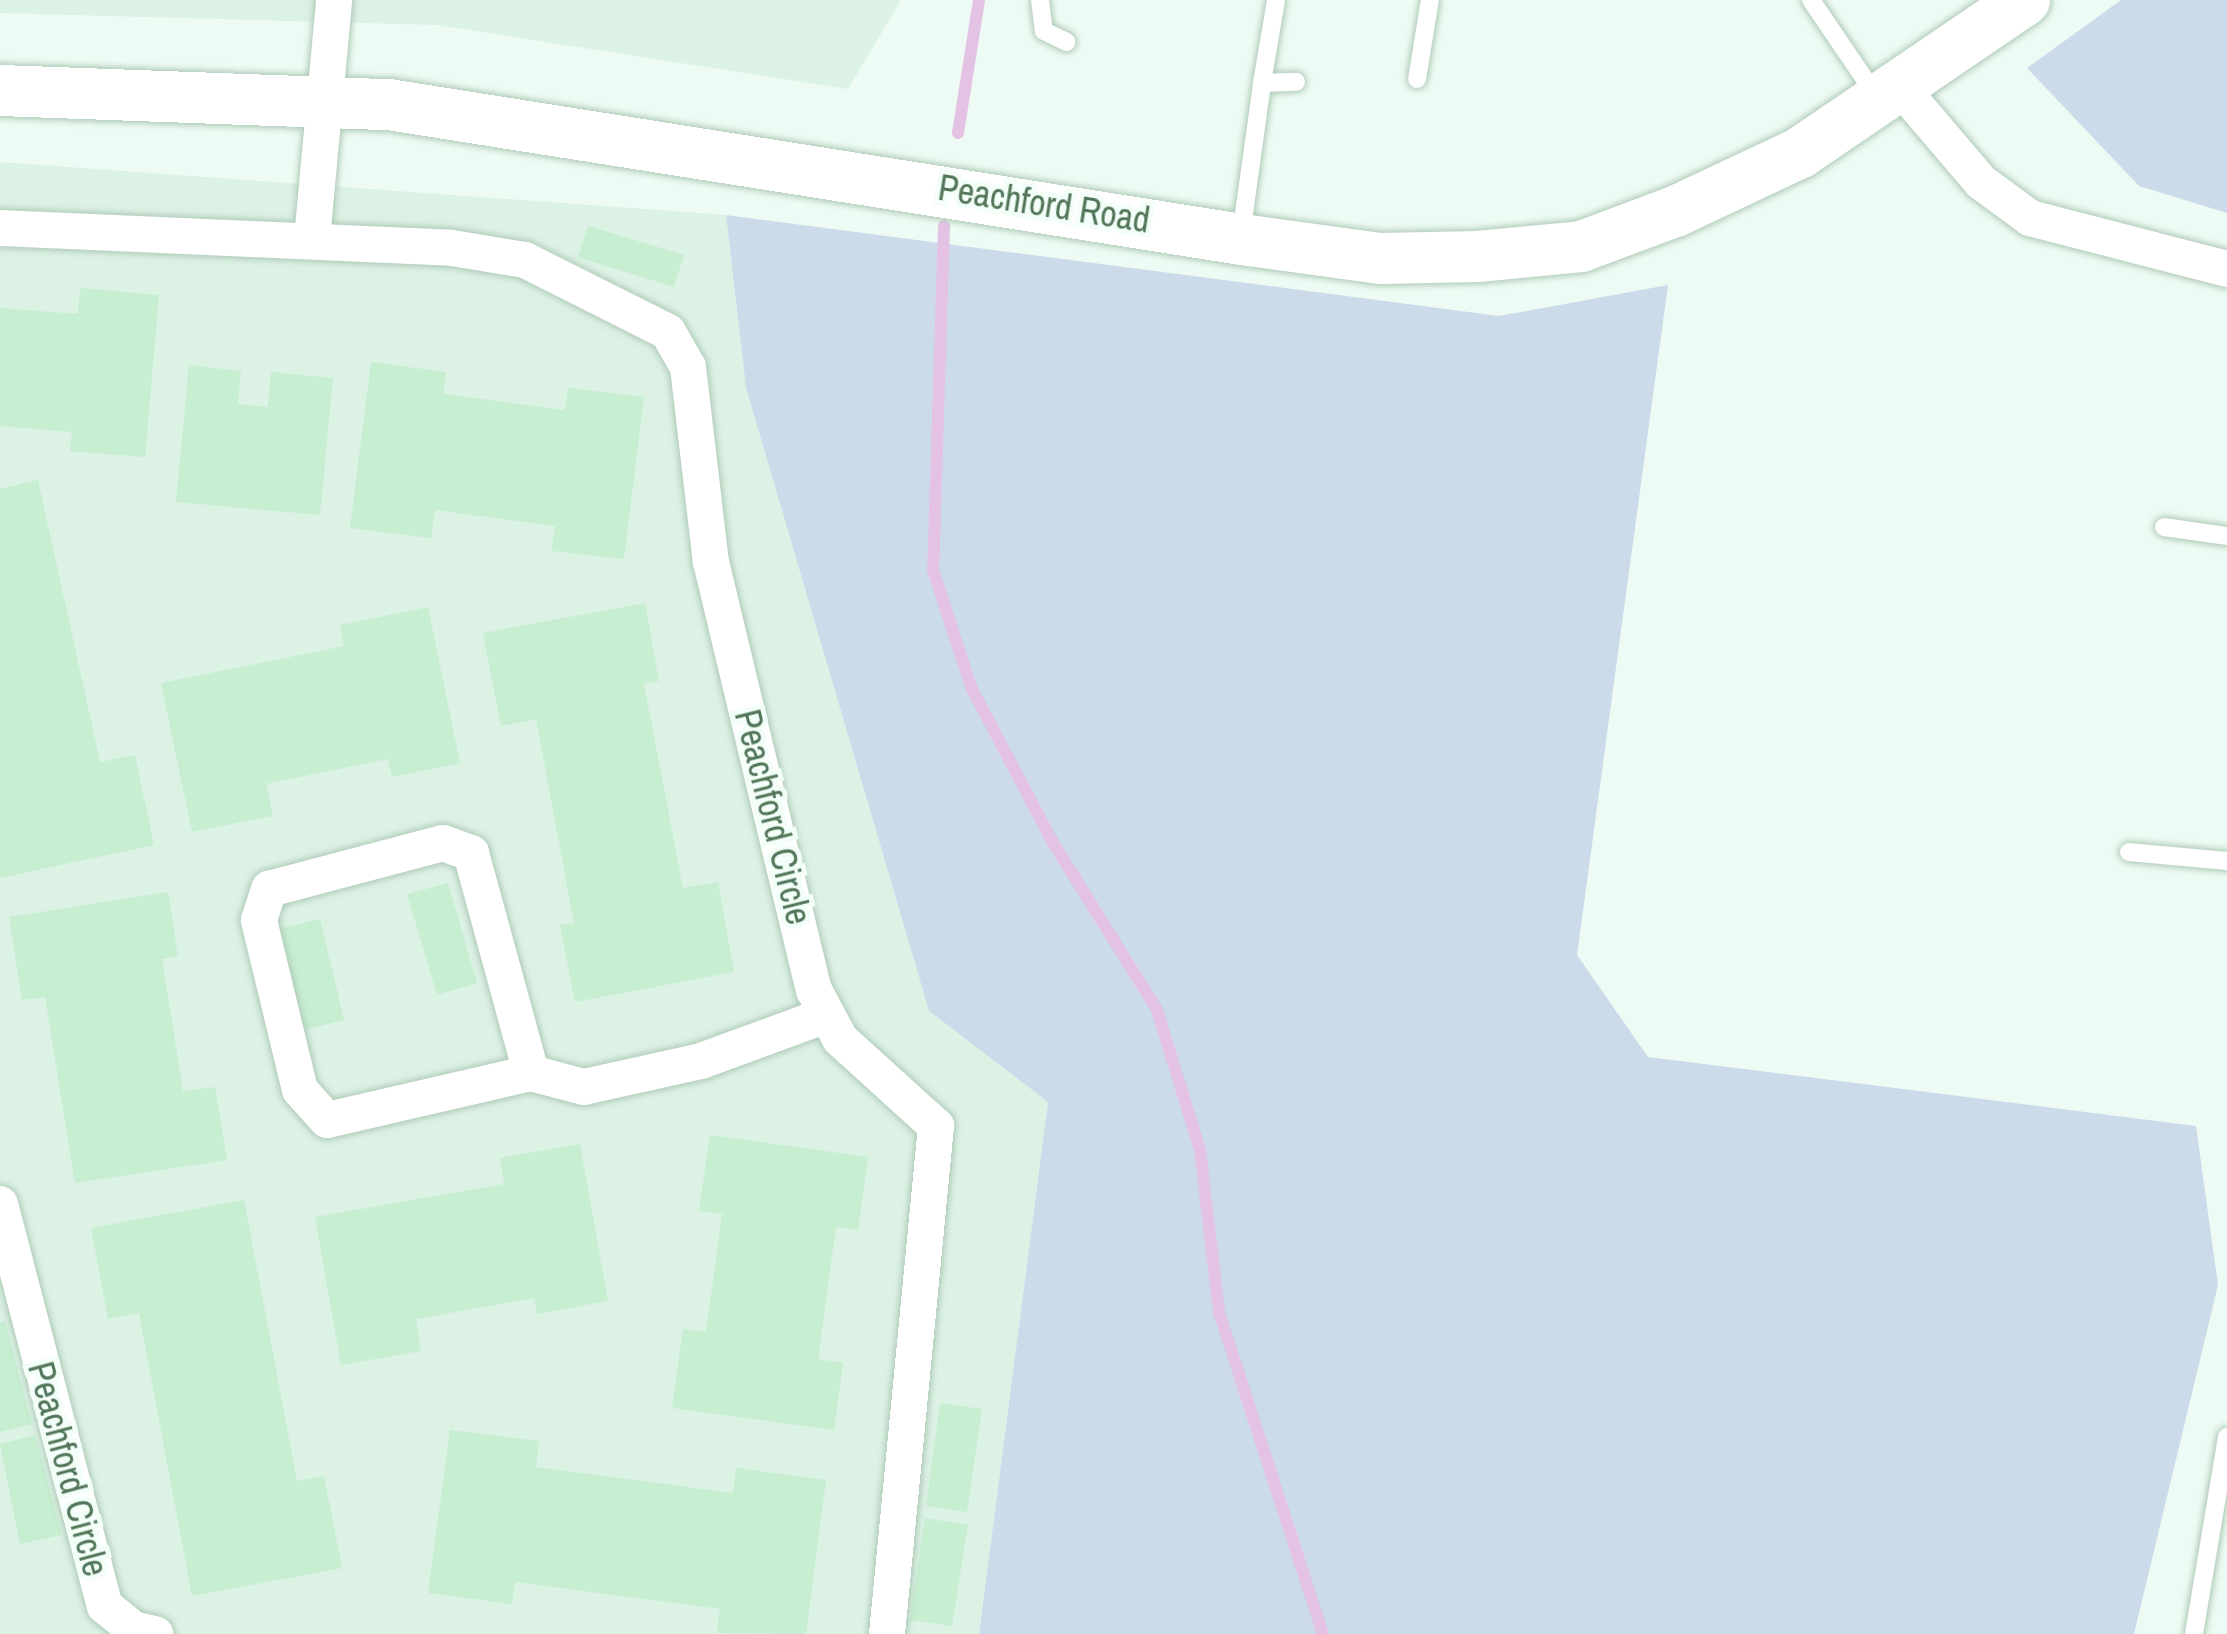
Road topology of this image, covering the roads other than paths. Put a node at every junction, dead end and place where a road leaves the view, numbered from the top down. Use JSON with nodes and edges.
{"nodes":[{"id":1,"x":334,"y":0,"type":"edge"},
{"id":2,"x":1040,"y":0,"type":"edge"},
{"id":3,"x":1276,"y":0,"type":"edge"},
{"id":4,"x":1430,"y":0,"type":"edge"},
{"id":5,"x":1811,"y":0,"type":"edge"},
{"id":6,"x":2024,"y":0,"type":"edge"},
{"id":7,"x":1067,"y":42,"type":"dead end"},
{"id":8,"x":1417,"y":79,"type":"dead end"},
{"id":9,"x":1262,"y":82,"type":"junction"},
{"id":10,"x":1296,"y":82,"type":"dead end"},
{"id":11,"x":0,"y":90,"type":"edge"},
{"id":12,"x":1890,"y":94,"type":"junction"},
{"id":13,"x":327,"y":98,"type":"junction"},
{"id":14,"x":0,"y":228,"type":"edge"},
{"id":15,"x":1241,"y":238,"type":"junction"},
{"id":16,"x":312,"y":239,"type":"junction"},
{"id":17,"x":2227,"y":269,"type":"edge"},
{"id":18,"x":2164,"y":527,"type":"dead end"},
{"id":19,"x":2227,"y":536,"type":"edge"},
{"id":20,"x":2128,"y":852,"type":"dead end"},
{"id":21,"x":2227,"y":861,"type":"edge"},
{"id":22,"x":827,"y":1015,"type":"junction"},
{"id":23,"x":531,"y":1073,"type":"junction"},
{"id":24,"x":0,"y":1204,"type":"edge"},
{"id":25,"x":2227,"y":1437,"type":"edge"},
{"id":26,"x":155,"y":1634,"type":"edge"},
{"id":27,"x":887,"y":1634,"type":"edge"},
{"id":28,"x":2194,"y":1634,"type":"edge"}],
"edges":[{"from":1,"to":13,"type":"street"},
{"from":2,"to":7,"type":"lane"},
{"from":3,"to":9,"type":"lane"},
{"from":4,"to":8,"type":"lane"},
{"from":5,"to":12,"type":"lane"},
{"from":6,"to":12,"type":"street","name":"Peachford Road"},
{"from":9,"to":10,"type":"lane"},
{"from":9,"to":15,"type":"lane"},
{"from":11,"to":13,"type":"street","name":"Peachford Road"},
{"from":12,"to":15,"type":"street","name":"Peachford Road"},
{"from":12,"to":17,"type":"street"},
{"from":13,"to":15,"type":"street","name":"Peachford Road"},
{"from":13,"to":16,"type":"street"},
{"from":14,"to":16,"type":"street","name":"Peachford Circle"},
{"from":16,"to":22,"type":"street","name":"Peachford Circle"},
{"from":18,"to":19,"type":"lane"},
{"from":20,"to":21,"type":"lane"},
{"from":22,"to":23,"type":"street"},
{"from":22,"to":27,"type":"street","name":"Peachford Circle"},
{"from":23,"to":23,"type":"street"},
{"from":24,"to":26,"type":"street","name":"Peachford Circle"},
{"from":25,"to":28,"type":"lane"}]}
